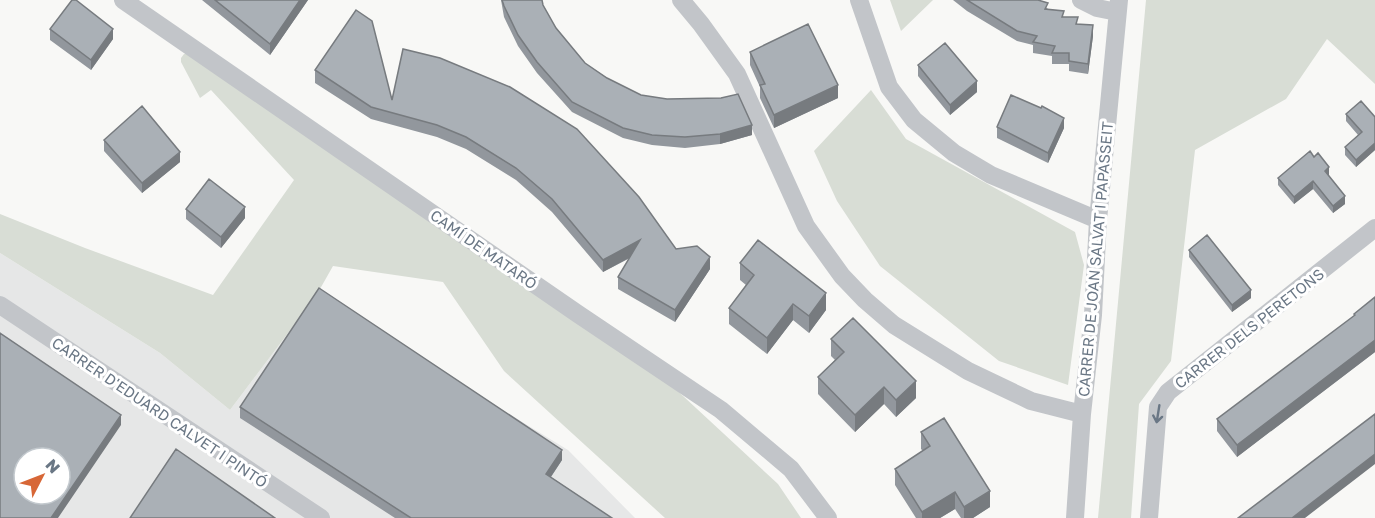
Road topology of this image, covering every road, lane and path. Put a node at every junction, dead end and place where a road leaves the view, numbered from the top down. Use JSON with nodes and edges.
{"nodes":[{"id":1,"x":123,"y":0,"type":"edge"},
{"id":2,"x":681,"y":0,"type":"edge"},
{"id":3,"x":859,"y":0,"type":"edge"},
{"id":4,"x":1081,"y":0,"type":"edge"},
{"id":5,"x":1118,"y":6,"type":"edge"},
{"id":6,"x":1098,"y":220,"type":"junction"},
{"id":7,"x":1375,"y":228,"type":"edge"},
{"id":8,"x":0,"y":305,"type":"edge"},
{"id":9,"x":1082,"y":414,"type":"junction"},
{"id":10,"x":321,"y":518,"type":"edge"},
{"id":11,"x":828,"y":518,"type":"edge"},
{"id":12,"x":1075,"y":518,"type":"edge"},
{"id":13,"x":1149,"y":518,"type":"edge"}],
"edges":[{"from":1,"to":11,"type":"street","name":"CAMÍ DE MATARÓ"},
{"from":2,"to":9,"type":"street"},
{"from":3,"to":6,"type":"street"},
{"from":4,"to":5,"type":"street"},
{"from":5,"to":6,"type":"street","name":"CARRER DE JOAN SALVAT I PAPASSEIT"},
{"from":6,"to":9,"type":"street","name":"CARRER DE JOAN SALVAT I PAPASSEIT"},
{"from":7,"to":13,"type":"street","name":"CARRER DELS PERETONS","one_way":true},
{"from":8,"to":10,"type":"street","name":"CARRER D'EDUARD CALVET I PINTÓ"},
{"from":9,"to":12,"type":"street","name":"CARRER DE JOAN SALVAT I PAPASSEIT"}]}
